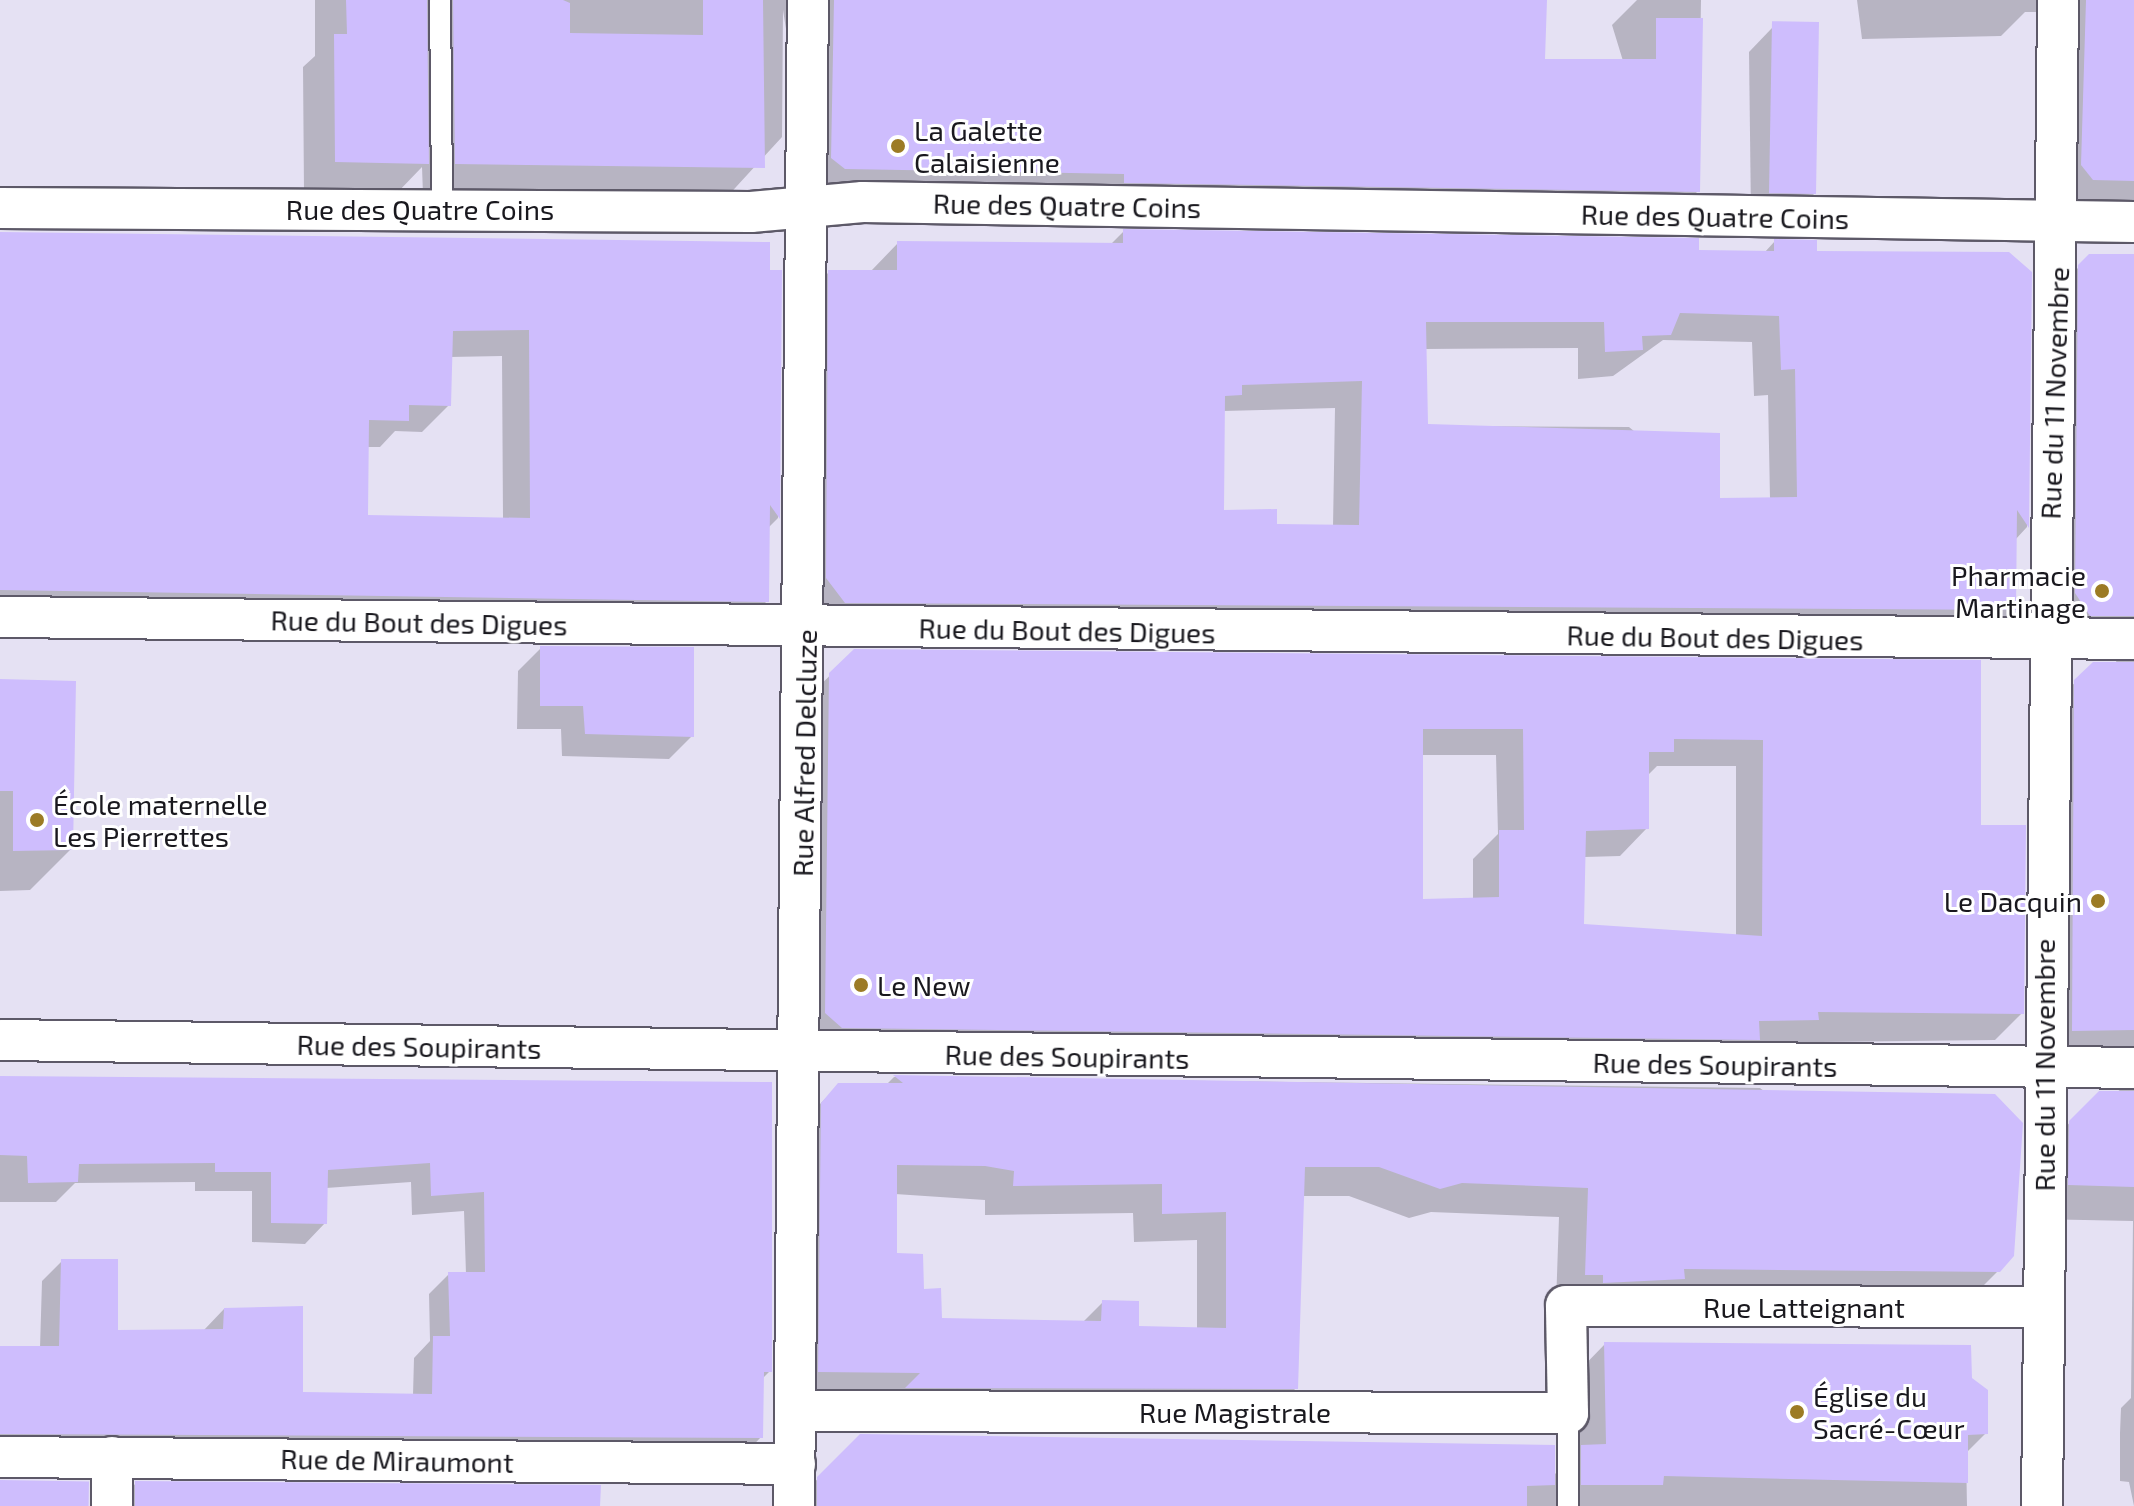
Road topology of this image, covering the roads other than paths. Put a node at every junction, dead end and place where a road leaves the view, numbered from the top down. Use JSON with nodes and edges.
{"nodes":[{"id":1,"x":440,"y":0,"type":"edge"},
{"id":2,"x":808,"y":0,"type":"edge"},
{"id":3,"x":2058,"y":0,"type":"edge"},
{"id":4,"x":442,"y":207,"type":"junction"},
{"id":5,"x":0,"y":208,"type":"edge"},
{"id":6,"x":807,"y":212,"type":"junction"},
{"id":7,"x":2059,"y":221,"type":"junction"},
{"id":8,"x":2134,"y":222,"type":"edge"},
{"id":9,"x":0,"y":617,"type":"edge"},
{"id":10,"x":806,"y":626,"type":"junction"},
{"id":11,"x":2048,"y":639,"type":"junction"},
{"id":12,"x":2134,"y":639,"type":"edge"},
{"id":13,"x":0,"y":1040,"type":"edge"},
{"id":14,"x":801,"y":1053,"type":"junction"},
{"id":15,"x":2045,"y":1067,"type":"junction"},
{"id":16,"x":2134,"y":1068,"type":"edge"},
{"id":17,"x":2042,"y":1307,"type":"junction"},
{"id":18,"x":795,"y":1411,"type":"junction"},
{"id":19,"x":1568,"y":1413,"type":"junction"},
{"id":20,"x":0,"y":1457,"type":"edge"},
{"id":21,"x":112,"y":1457,"type":"junction"},
{"id":22,"x":795,"y":1464,"type":"junction"},
{"id":23,"x":112,"y":1506,"type":"edge"},
{"id":24,"x":794,"y":1506,"type":"edge"},
{"id":25,"x":1568,"y":1506,"type":"edge"},
{"id":26,"x":2042,"y":1506,"type":"edge"}],
"edges":[{"from":1,"to":4,"type":"lane"},
{"from":2,"to":6,"type":"street","name":"Rue Alfred Delcluze"},
{"from":3,"to":7,"type":"street","name":"Rue du 11 Novembre"},
{"from":4,"to":5,"type":"street","name":"Rue des Quatre Coins"},
{"from":4,"to":6,"type":"street","name":"Rue des Quatre Coins"},
{"from":6,"to":7,"type":"street","name":"Rue des Quatre Coins"},
{"from":6,"to":10,"type":"street","name":"Rue Alfred Delcluze"},
{"from":7,"to":8,"type":"street","name":"Rue des Quatre Coins"},
{"from":7,"to":11,"type":"street","name":"Rue du 11 Novembre"},
{"from":9,"to":10,"type":"street","name":"Rue du Bout des Digues"},
{"from":10,"to":11,"type":"street","name":"Rue du Bout des Digues"},
{"from":10,"to":14,"type":"street","name":"Rue Alfred Delcluze"},
{"from":11,"to":12,"type":"street","name":"Rue du Bout des Digues"},
{"from":11,"to":15,"type":"street","name":"Rue du 11 Novembre"},
{"from":13,"to":14,"type":"street","name":"Rue des Soupirants"},
{"from":14,"to":15,"type":"street","name":"Rue des Soupirants"},
{"from":14,"to":18,"type":"street","name":"Rue Alfred Delcluze"},
{"from":15,"to":16,"type":"street","name":"Rue des Soupirants"},
{"from":15,"to":17,"type":"street","name":"Rue du 11 Novembre"},
{"from":17,"to":19,"type":"street","name":"Rue Latteignant"},
{"from":17,"to":26,"type":"street","name":"Rue du 11 Novembre"},
{"from":18,"to":19,"type":"street","name":"Rue Magistrale"},
{"from":18,"to":22,"type":"street","name":"Rue Alfred Delcluze"},
{"from":19,"to":25,"type":"lane"},
{"from":20,"to":21,"type":"street","name":"Rue de Miraumont"},
{"from":21,"to":22,"type":"street","name":"Rue de Miraumont"},
{"from":21,"to":23,"type":"street"},
{"from":22,"to":24,"type":"street","name":"Rue Alfred Delcluze"}]}
